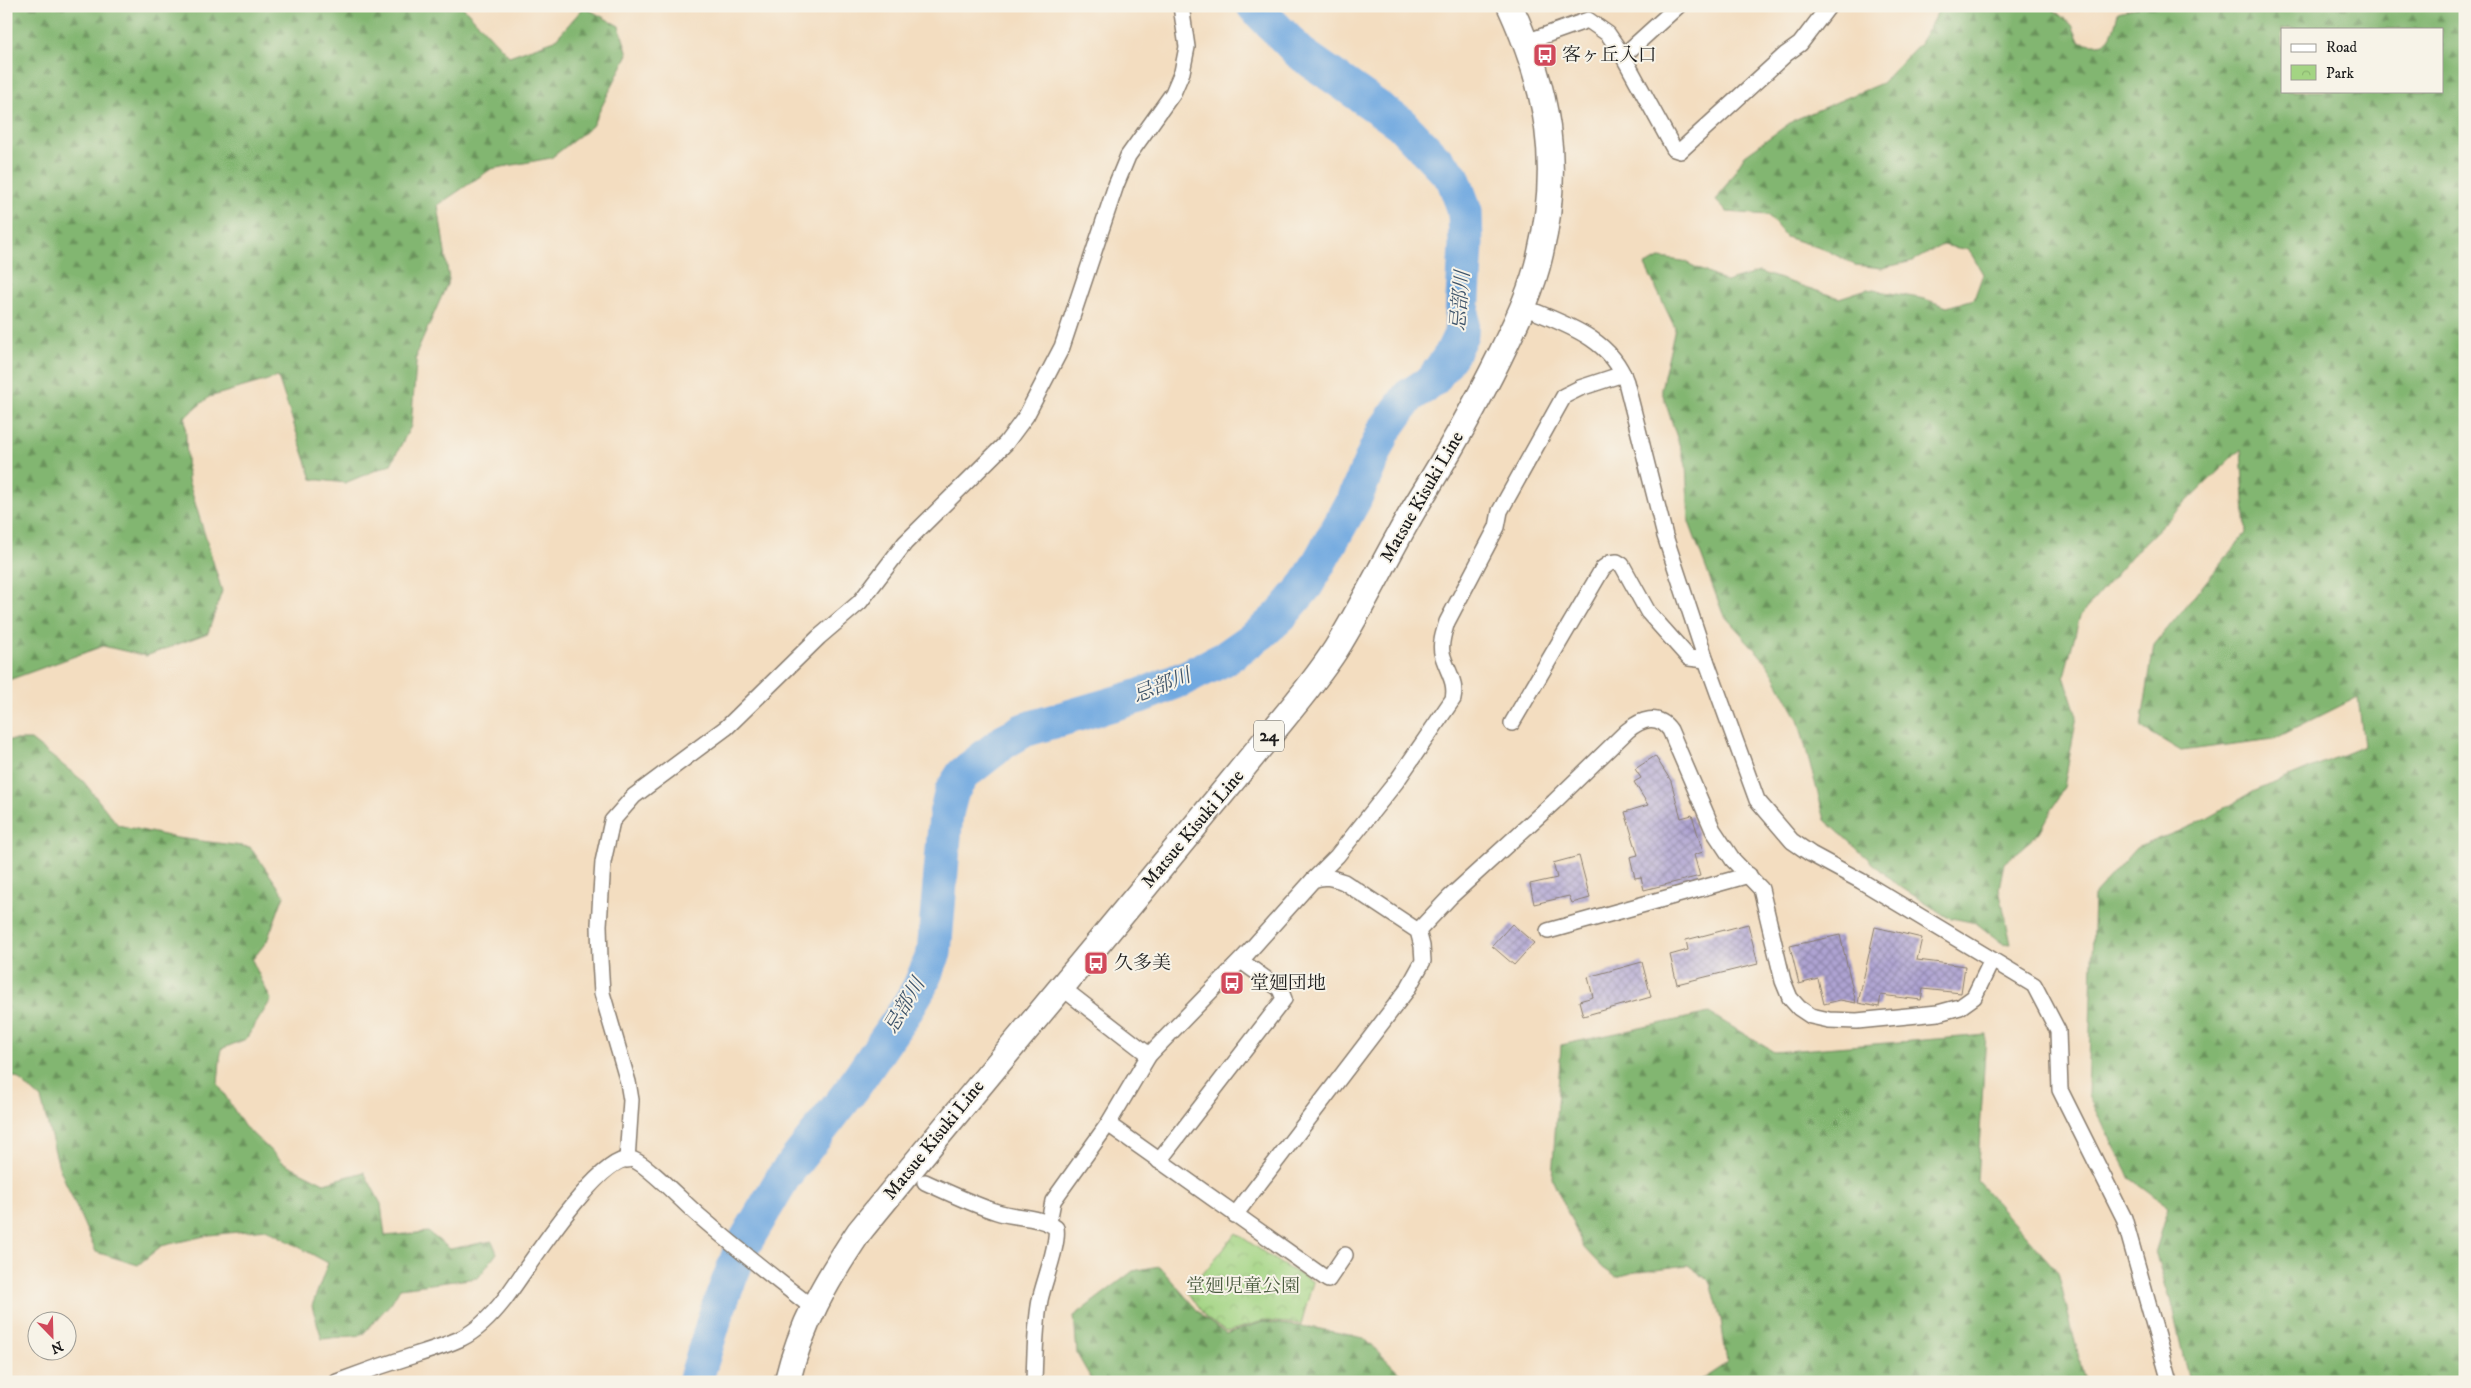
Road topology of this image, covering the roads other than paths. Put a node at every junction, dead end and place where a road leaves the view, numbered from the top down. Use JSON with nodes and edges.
{"nodes":[{"id":1,"x":1181,"y":6,"type":"edge"},
{"id":2,"x":1510,"y":6,"type":"edge"},
{"id":3,"x":1678,"y":6,"type":"edge"},
{"id":4,"x":1829,"y":6,"type":"edge"},
{"id":5,"x":1526,"y":42,"type":"junction"},
{"id":6,"x":1623,"y":56,"type":"junction"},
{"id":7,"x":1524,"y":308,"type":"junction"},
{"id":8,"x":1623,"y":374,"type":"junction"},
{"id":9,"x":1706,"y":660,"type":"junction"},
{"id":10,"x":1512,"y":723,"type":"dead end"},
{"id":11,"x":1749,"y":874,"type":"junction"},
{"id":12,"x":1313,"y":880,"type":"junction"},
{"id":13,"x":1418,"y":931,"type":"junction"},
{"id":14,"x":1548,"y":931,"type":"dead end"},
{"id":15,"x":1992,"y":960,"type":"junction"},
{"id":16,"x":1241,"y":961,"type":"junction"},
{"id":17,"x":1061,"y":987,"type":"junction"},
{"id":18,"x":1149,"y":1054,"type":"junction"},
{"id":19,"x":1108,"y":1124,"type":"junction"},
{"id":20,"x":627,"y":1160,"type":"junction"},
{"id":21,"x":1159,"y":1161,"type":"junction"},
{"id":22,"x":925,"y":1182,"type":"dead end"},
{"id":23,"x":1235,"y":1215,"type":"junction"},
{"id":24,"x":1049,"y":1222,"type":"junction"},
{"id":25,"x":1345,"y":1255,"type":"dead end"},
{"id":26,"x":813,"y":1308,"type":"junction"},
{"id":27,"x":336,"y":1382,"type":"edge"},
{"id":28,"x":787,"y":1382,"type":"edge"},
{"id":29,"x":1034,"y":1382,"type":"edge"},
{"id":30,"x":2170,"y":1382,"type":"edge"}],
"edges":[{"from":1,"to":20,"type":"street"},
{"from":2,"to":5,"type":"main road","name":"Matsue Kisuki Line","number":"24"},
{"from":3,"to":6,"type":"street"},
{"from":4,"to":6,"type":"street"},
{"from":5,"to":6,"type":"street"},
{"from":5,"to":7,"type":"main road","name":"Matsue Kisuki Line","number":"24"},
{"from":7,"to":8,"type":"street"},
{"from":7,"to":17,"type":"main road","name":"Matsue Kisuki Line","number":"24"},
{"from":8,"to":9,"type":"street"},
{"from":8,"to":12,"type":"street"},
{"from":9,"to":10,"type":"street"},
{"from":9,"to":15,"type":"street"},
{"from":11,"to":13,"type":"street"},
{"from":11,"to":14,"type":"street"},
{"from":11,"to":15,"type":"street"},
{"from":12,"to":13,"type":"street"},
{"from":12,"to":16,"type":"street"},
{"from":13,"to":23,"type":"street"},
{"from":15,"to":30,"type":"street"},
{"from":16,"to":18,"type":"street"},
{"from":16,"to":21,"type":"street"},
{"from":17,"to":18,"type":"street"},
{"from":17,"to":26,"type":"main road","name":"Matsue Kisuki Line","number":"24"},
{"from":18,"to":19,"type":"street"},
{"from":19,"to":21,"type":"street"},
{"from":19,"to":24,"type":"street"},
{"from":20,"to":26,"type":"street"},
{"from":20,"to":27,"type":"street"},
{"from":21,"to":23,"type":"street"},
{"from":22,"to":24,"type":"street"},
{"from":23,"to":25,"type":"street"},
{"from":24,"to":29,"type":"street"},
{"from":26,"to":28,"type":"main road","name":"Matsue Kisuki Line","number":"24"}]}
